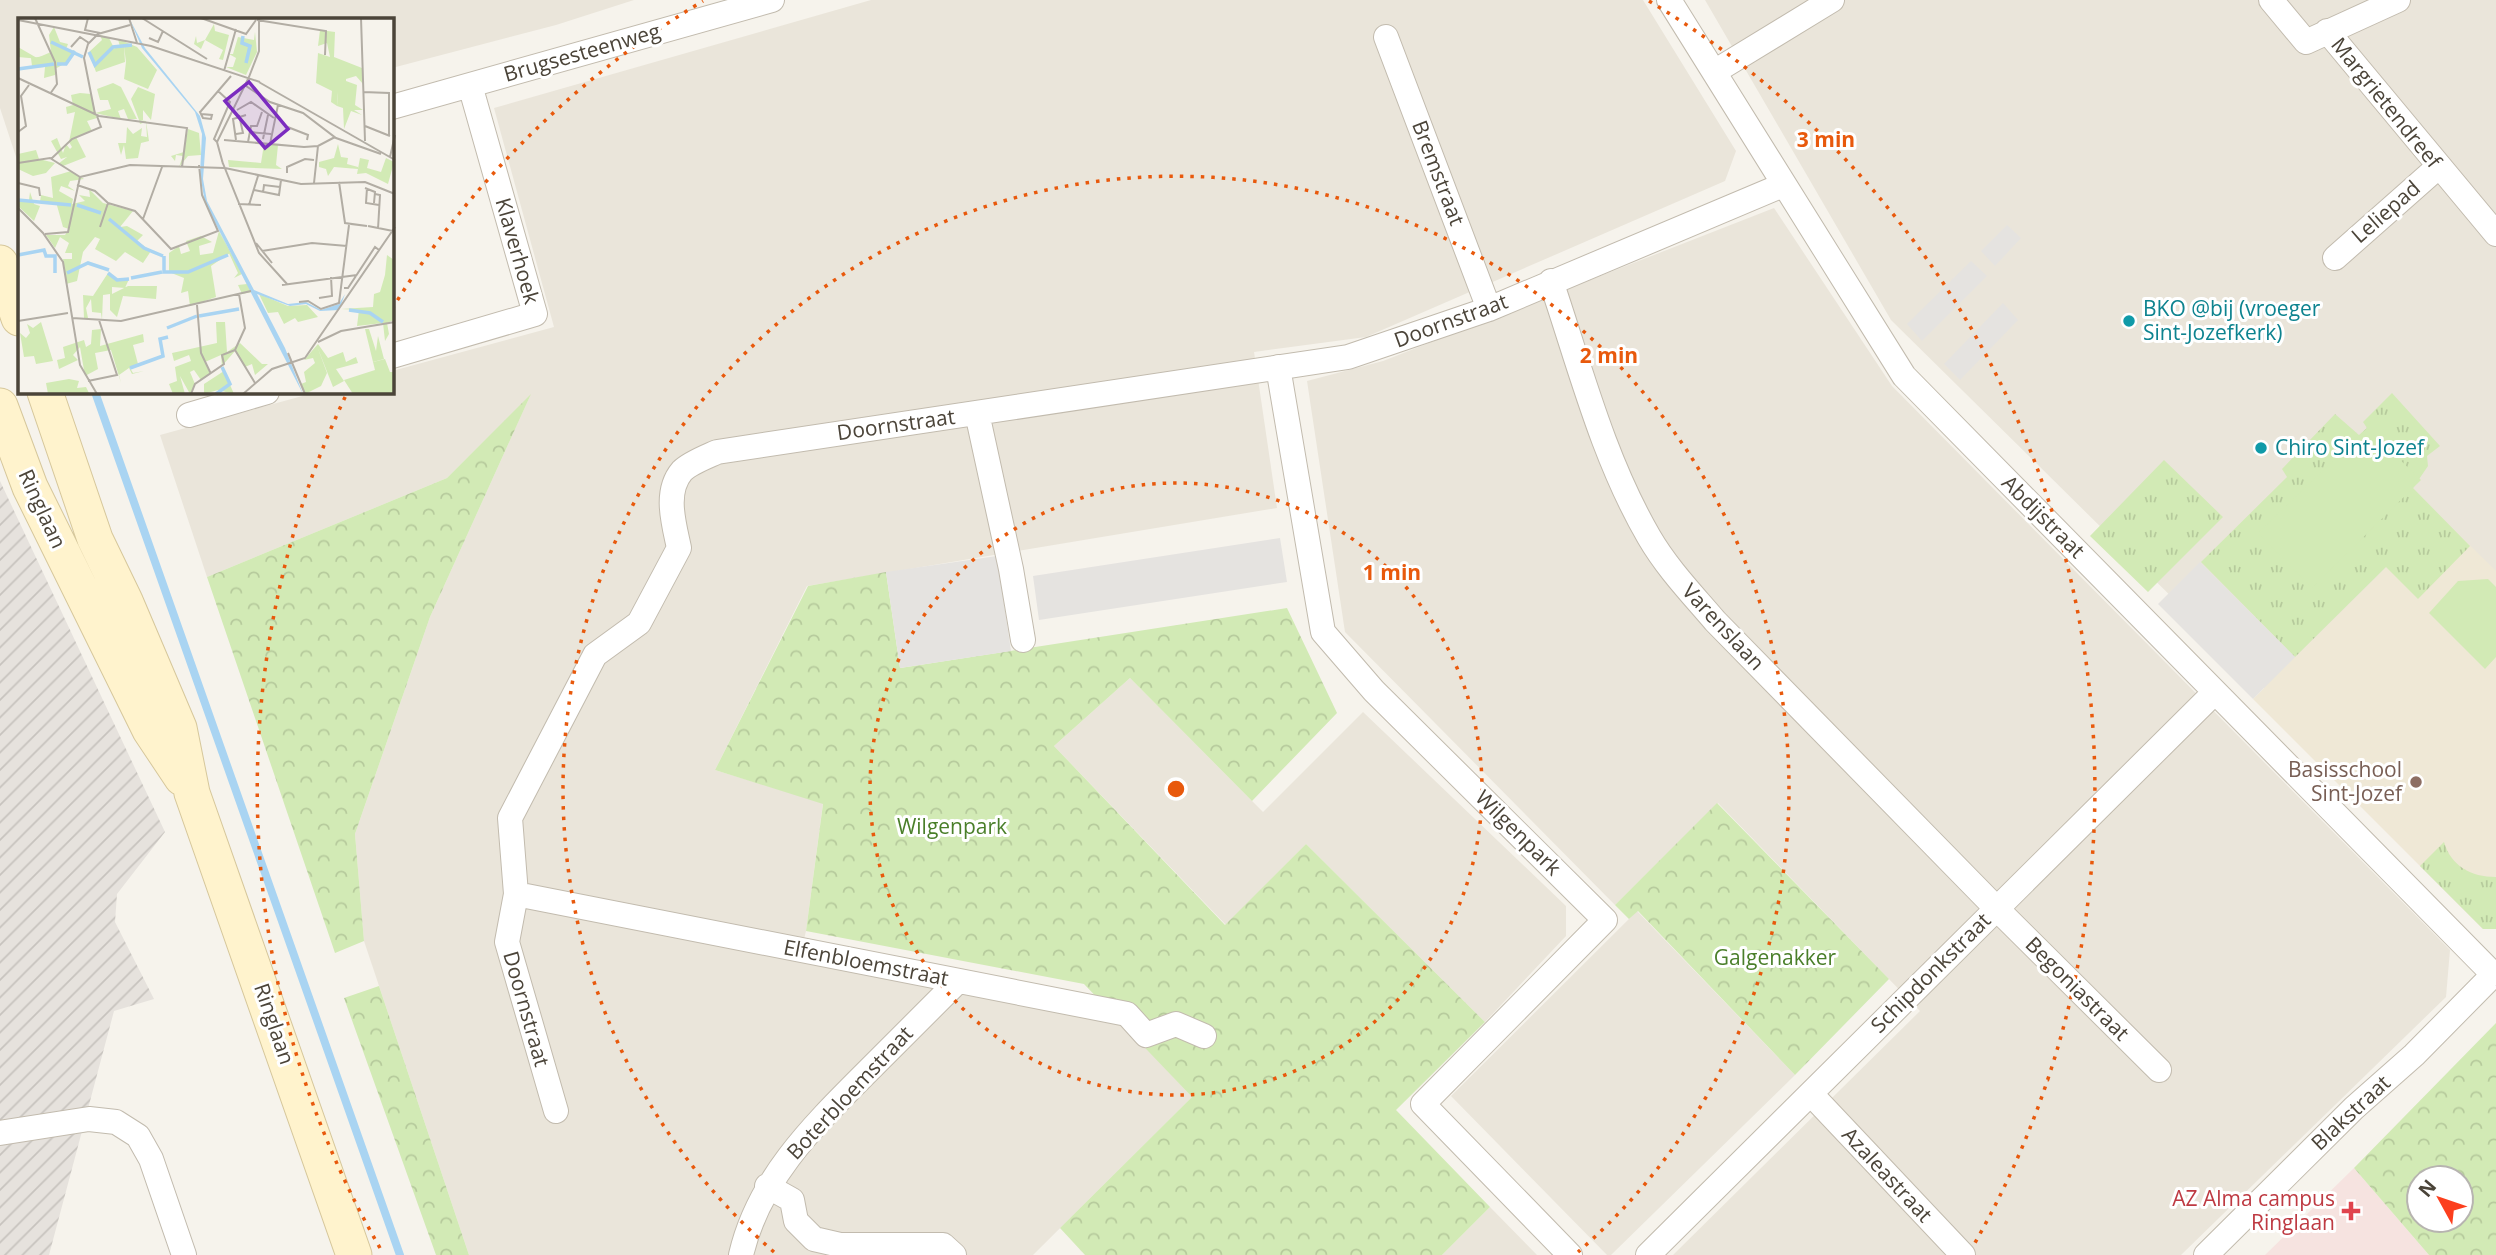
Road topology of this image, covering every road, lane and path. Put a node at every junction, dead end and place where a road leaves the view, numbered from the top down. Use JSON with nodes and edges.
{"nodes":[{"id":1,"x":772,"y":0,"type":"edge"},
{"id":2,"x":1669,"y":0,"type":"edge"},
{"id":3,"x":1832,"y":0,"type":"edge"},
{"id":4,"x":2271,"y":0,"type":"edge"},
{"id":5,"x":2398,"y":0,"type":"edge"},
{"id":6,"x":2327,"y":31,"type":"junction"},
{"id":7,"x":1386,"y":37,"type":"dead end"},
{"id":8,"x":1714,"y":72,"type":"junction"},
{"id":9,"x":470,"y":85,"type":"junction"},
{"id":10,"x":394,"y":106,"type":"edge"},
{"id":11,"x":2438,"y":167,"type":"junction"},
{"id":12,"x":1783,"y":185,"type":"junction"},
{"id":13,"x":2496,"y":234,"type":"edge"},
{"id":14,"x":2335,"y":258,"type":"dead end"},
{"id":15,"x":0,"y":262,"type":"edge"},
{"id":16,"x":1551,"y":281,"type":"junction"},
{"id":17,"x":1489,"y":309,"type":"junction"},
{"id":18,"x":18,"y":315,"type":"edge"},
{"id":19,"x":394,"y":355,"type":"edge"},
{"id":20,"x":1278,"y":367,"type":"junction"},
{"id":21,"x":46,"y":394,"type":"edge"},
{"id":22,"x":260,"y":394,"type":"edge"},
{"id":23,"x":0,"y":405,"type":"edge"},
{"id":24,"x":977,"y":413,"type":"junction"},
{"id":25,"x":189,"y":415,"type":"dead end"},
{"id":26,"x":1023,"y":640,"type":"dead end"},
{"id":27,"x":2215,"y":692,"type":"junction"},
{"id":28,"x":192,"y":793,"type":"junction"},
{"id":29,"x":516,"y":894,"type":"junction"},
{"id":30,"x":1996,"y":908,"type":"junction"},
{"id":31,"x":2495,"y":973,"type":"edge"},
{"id":32,"x":958,"y":981,"type":"junction"},
{"id":33,"x":1204,"y":1036,"type":"dead end"},
{"id":34,"x":2159,"y":1070,"type":"dead end"},
{"id":35,"x":1811,"y":1094,"type":"junction"},
{"id":36,"x":556,"y":1111,"type":"dead end"},
{"id":37,"x":0,"y":1133,"type":"edge"},
{"id":38,"x":767,"y":1186,"type":"junction"},
{"id":39,"x":184,"y":1255,"type":"edge"},
{"id":40,"x":354,"y":1255,"type":"edge"},
{"id":41,"x":741,"y":1255,"type":"edge"},
{"id":42,"x":954,"y":1255,"type":"edge"},
{"id":43,"x":1570,"y":1255,"type":"edge"},
{"id":44,"x":1648,"y":1255,"type":"edge"},
{"id":45,"x":1963,"y":1255,"type":"edge"},
{"id":46,"x":2206,"y":1255,"type":"edge"}],
"edges":[{"from":1,"to":9,"type":"street","name":"Brugsesteenweg"},
{"from":2,"to":8,"type":"street","name":"Abdijstraat"},
{"from":3,"to":8,"type":"street"},
{"from":4,"to":6,"type":"street","name":"Margrietendreef"},
{"from":5,"to":6,"type":"street"},
{"from":6,"to":11,"type":"street","name":"Margrietendreef"},
{"from":7,"to":17,"type":"street","name":"Bremstraat"},
{"from":8,"to":12,"type":"street","name":"Abdijstraat"},
{"from":9,"to":10,"type":"street","name":"Brugsesteenweg"},
{"from":9,"to":19,"type":"street","name":"Klaverhoek"},
{"from":11,"to":13,"type":"street","name":"Margrietendreef"},
{"from":11,"to":14,"type":"street","name":"Leliepad"},
{"from":12,"to":16,"type":"street","name":"Doornstraat"},
{"from":12,"to":27,"type":"street","name":"Abdijstraat"},
{"from":15,"to":18,"type":"main road"},
{"from":16,"to":17,"type":"street","name":"Doornstraat"},
{"from":16,"to":30,"type":"street","name":"Varenslaan"},
{"from":17,"to":20,"type":"street","name":"Doornstraat"},
{"from":20,"to":24,"type":"street","name":"Doornstraat"},
{"from":20,"to":43,"type":"street","name":"Wilgenpark"},
{"from":21,"to":28,"type":"main road","name":"Ringlaan"},
{"from":22,"to":25,"type":"street"},
{"from":23,"to":28,"type":"main road","name":"Ringlaan"},
{"from":24,"to":26,"type":"street"},
{"from":24,"to":29,"type":"street","name":"Doornstraat"},
{"from":27,"to":30,"type":"street","name":"Schipdonkstraat"},
{"from":27,"to":31,"type":"street","name":"Abdijstraat"},
{"from":28,"to":40,"type":"main road","name":"Ringlaan"},
{"from":29,"to":32,"type":"street","name":"Elfenbloemstraat"},
{"from":29,"to":36,"type":"street","name":"Doornstraat"},
{"from":30,"to":34,"type":"street","name":"Begoniastraat"},
{"from":30,"to":35,"type":"street","name":"Schipdonkstraat"},
{"from":31,"to":46,"type":"street","name":"Blakstraat"},
{"from":32,"to":33,"type":"street","name":"Elfenbloemstraat"},
{"from":32,"to":38,"type":"street","name":"Boterbloemstraat"},
{"from":35,"to":44,"type":"street","name":"Schipdonkstraat"},
{"from":35,"to":45,"type":"street","name":"Azaleastraat"},
{"from":37,"to":39,"type":"street"},
{"from":38,"to":41,"type":"street","name":"Boterbloemstraat"},
{"from":38,"to":42,"type":"street"}]}
